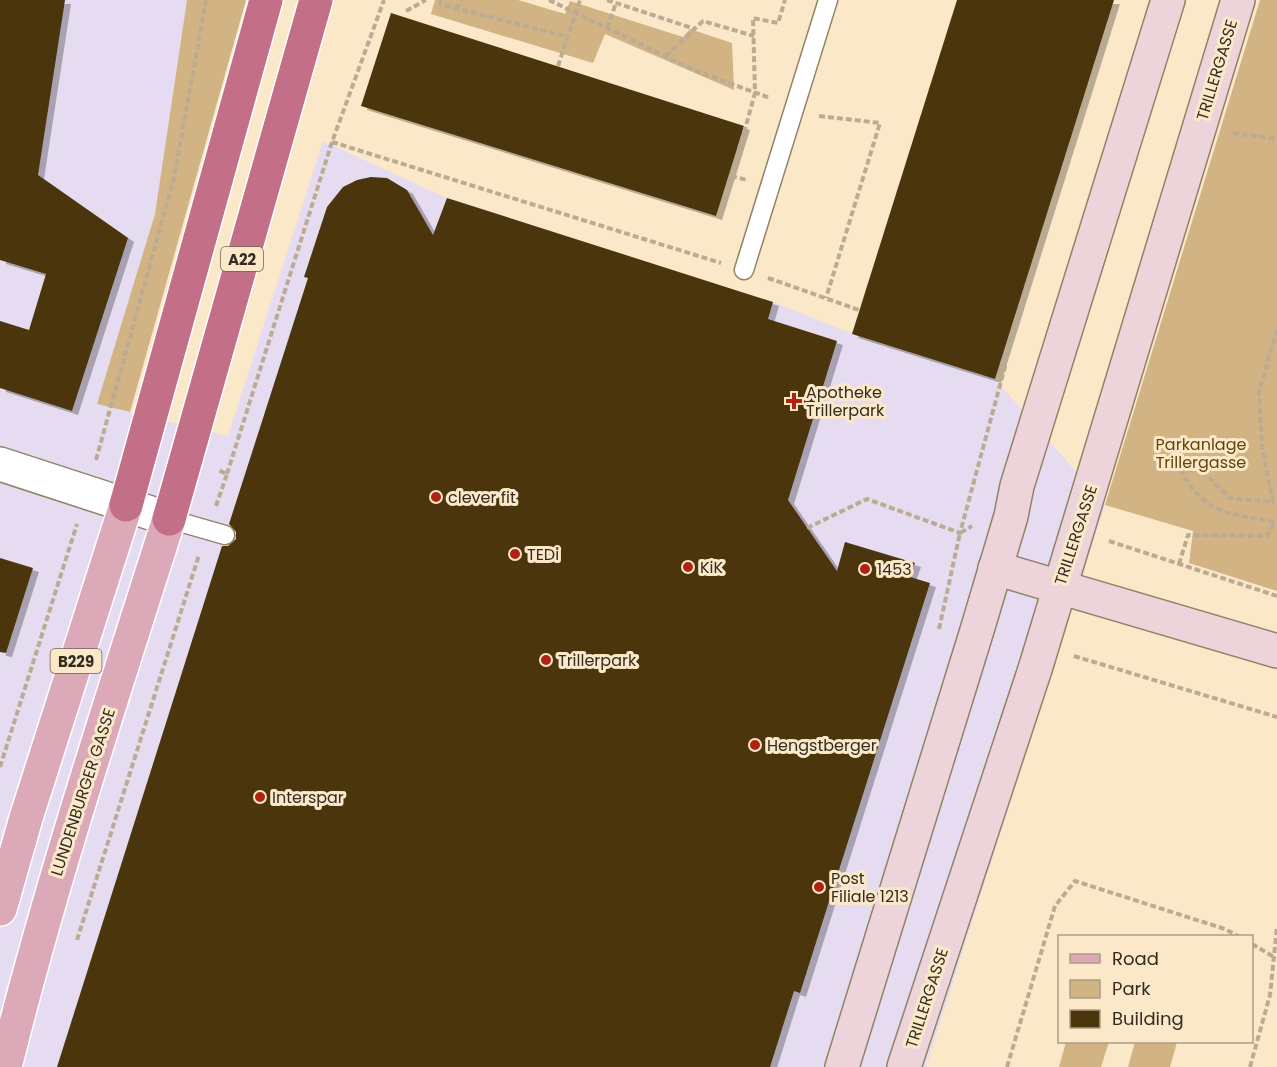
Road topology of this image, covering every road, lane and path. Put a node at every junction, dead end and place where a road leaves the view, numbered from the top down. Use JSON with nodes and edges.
{"nodes":[{"id":1,"x":206,"y":0,"type":"edge"},
{"id":2,"x":266,"y":0,"type":"edge"},
{"id":3,"x":316,"y":0,"type":"edge"},
{"id":4,"x":384,"y":0,"type":"edge"},
{"id":5,"x":426,"y":0,"type":"edge"},
{"id":6,"x":441,"y":0,"type":"edge"},
{"id":7,"x":462,"y":0,"type":"edge"},
{"id":8,"x":549,"y":0,"type":"edge"},
{"id":9,"x":580,"y":0,"type":"edge"},
{"id":10,"x":607,"y":0,"type":"edge"},
{"id":11,"x":785,"y":0,"type":"edge"},
{"id":12,"x":828,"y":0,"type":"edge"},
{"id":13,"x":1168,"y":0,"type":"edge"},
{"id":14,"x":1238,"y":0,"type":"edge"},
{"id":15,"x":616,"y":3,"type":"junction"},
{"id":16,"x":456,"y":9,"type":"junction"},
{"id":17,"x":405,"y":10,"type":"dead end"},
{"id":18,"x":577,"y":13,"type":"junction"},
{"id":19,"x":607,"y":28,"type":"junction"},
{"id":20,"x":695,"y":29,"type":"junction"},
{"id":21,"x":754,"y":36,"type":"junction"},
{"id":22,"x":568,"y":38,"type":"junction"},
{"id":23,"x":665,"y":56,"type":"junction"},
{"id":24,"x":558,"y":66,"type":"dead end"},
{"id":25,"x":755,"y":93,"type":"junction"},
{"id":26,"x":795,"y":110,"type":"junction"},
{"id":27,"x":1198,"y":129,"type":"junction"},
{"id":28,"x":1277,"y":139,"type":"edge"},
{"id":29,"x":332,"y":142,"type":"junction"},
{"id":30,"x":732,"y":176,"type":"dead end"},
{"id":31,"x":744,"y":270,"type":"junction"},
{"id":32,"x":826,"y":298,"type":"junction"},
{"id":33,"x":859,"y":310,"type":"dead end"},
{"id":34,"x":1277,"y":330,"type":"edge"},
{"id":35,"x":1001,"y":361,"type":"dead end"},
{"id":36,"x":104,"y":431,"type":"dead end"},
{"id":37,"x":0,"y":464,"type":"edge"},
{"id":38,"x":227,"y":474,"type":"dead end"},
{"id":39,"x":87,"y":492,"type":"junction"},
{"id":40,"x":126,"y":505,"type":"junction"},
{"id":41,"x":169,"y":519,"type":"junction"},
{"id":42,"x":807,"y":528,"type":"dead end"},
{"id":43,"x":1077,"y":531,"type":"junction"},
{"id":44,"x":225,"y":535,"type":"dead end"},
{"id":45,"x":1179,"y":564,"type":"junction"},
{"id":46,"x":995,"y":568,"type":"junction"},
{"id":47,"x":1059,"y":586,"type":"junction"},
{"id":48,"x":1277,"y":596,"type":"edge"},
{"id":49,"x":942,"y":615,"type":"dead end"},
{"id":50,"x":978,"y":627,"type":"junction"},
{"id":51,"x":1041,"y":648,"type":"junction"},
{"id":52,"x":1277,"y":651,"type":"edge"},
{"id":53,"x":1277,"y":717,"type":"edge"},
{"id":54,"x":0,"y":767,"type":"edge"},
{"id":55,"x":0,"y":909,"type":"edge"},
{"id":56,"x":1277,"y":927,"type":"edge"},
{"id":57,"x":1236,"y":935,"type":"edge"},
{"id":58,"x":1253,"y":945,"type":"edge"},
{"id":59,"x":1274,"y":957,"type":"junction"},
{"id":60,"x":5,"y":1067,"type":"edge"},
{"id":61,"x":842,"y":1067,"type":"edge"},
{"id":62,"x":904,"y":1067,"type":"edge"},
{"id":63,"x":1007,"y":1067,"type":"edge"},
{"id":64,"x":1250,"y":1067,"type":"edge"}],
"edges":[{"from":1,"to":36,"type":"path"},
{"from":2,"to":40,"type":"highway","number":"A22"},
{"from":3,"to":41,"type":"highway","number":"A22"},
{"from":4,"to":29,"type":"path"},
{"from":5,"to":17,"type":"path"},
{"from":6,"to":16,"type":"path"},
{"from":7,"to":16,"type":"path"},
{"from":8,"to":18,"type":"path"},
{"from":9,"to":18,"type":"path"},
{"from":10,"to":15,"type":"path"},
{"from":11,"to":21,"type":"path"},
{"from":12,"to":26,"type":"lane"},
{"from":13,"to":46,"type":"street"},
{"from":14,"to":27,"type":"street","name":"TRILLERGASSE"},
{"from":15,"to":19,"type":"path"},
{"from":15,"to":20,"type":"path"},
{"from":16,"to":22,"type":"path"},
{"from":18,"to":19,"type":"path"},
{"from":18,"to":22,"type":"path"},
{"from":19,"to":23,"type":"path"},
{"from":20,"to":21,"type":"path"},
{"from":20,"to":23,"type":"path"},
{"from":21,"to":25,"type":"path"},
{"from":22,"to":24,"type":"path"},
{"from":23,"to":25,"type":"path"},
{"from":25,"to":26,"type":"path"},
{"from":25,"to":30,"type":"path"},
{"from":26,"to":31,"type":"lane"},
{"from":26,"to":32,"type":"path"},
{"from":27,"to":28,"type":"path"},
{"from":27,"to":43,"type":"street","name":"TRILLERGASSE"},
{"from":29,"to":31,"type":"path"},
{"from":29,"to":38,"type":"path"},
{"from":31,"to":32,"type":"path"},
{"from":32,"to":33,"type":"path"},
{"from":34,"to":45,"type":"path"},
{"from":35,"to":42,"type":"path"},
{"from":37,"to":39,"type":"street"},
{"from":39,"to":40,"type":"street"},
{"from":39,"to":54,"type":"path"},
{"from":40,"to":41,"type":"street"},
{"from":40,"to":55,"type":"main road","number":"B229"},
{"from":41,"to":44,"type":"lane"},
{"from":41,"to":60,"type":"main road","name":"LUNDENBURGER GASSE","number":"B229"},
{"from":43,"to":45,"type":"path"},
{"from":43,"to":47,"type":"street","name":"TRILLERGASSE"},
{"from":45,"to":48,"type":"path"},
{"from":46,"to":47,"type":"street"},
{"from":46,"to":50,"type":"street"},
{"from":47,"to":51,"type":"street","name":"TRILLERGASSE"},
{"from":47,"to":52,"type":"street"},
{"from":49,"to":50,"type":"path"},
{"from":50,"to":61,"type":"street"},
{"from":51,"to":53,"type":"path"},
{"from":51,"to":62,"type":"street","name":"TRILLERGASSE"},
{"from":56,"to":59,"type":"path"},
{"from":57,"to":63,"type":"path"},
{"from":58,"to":59,"type":"path"},
{"from":59,"to":64,"type":"path"}]}
